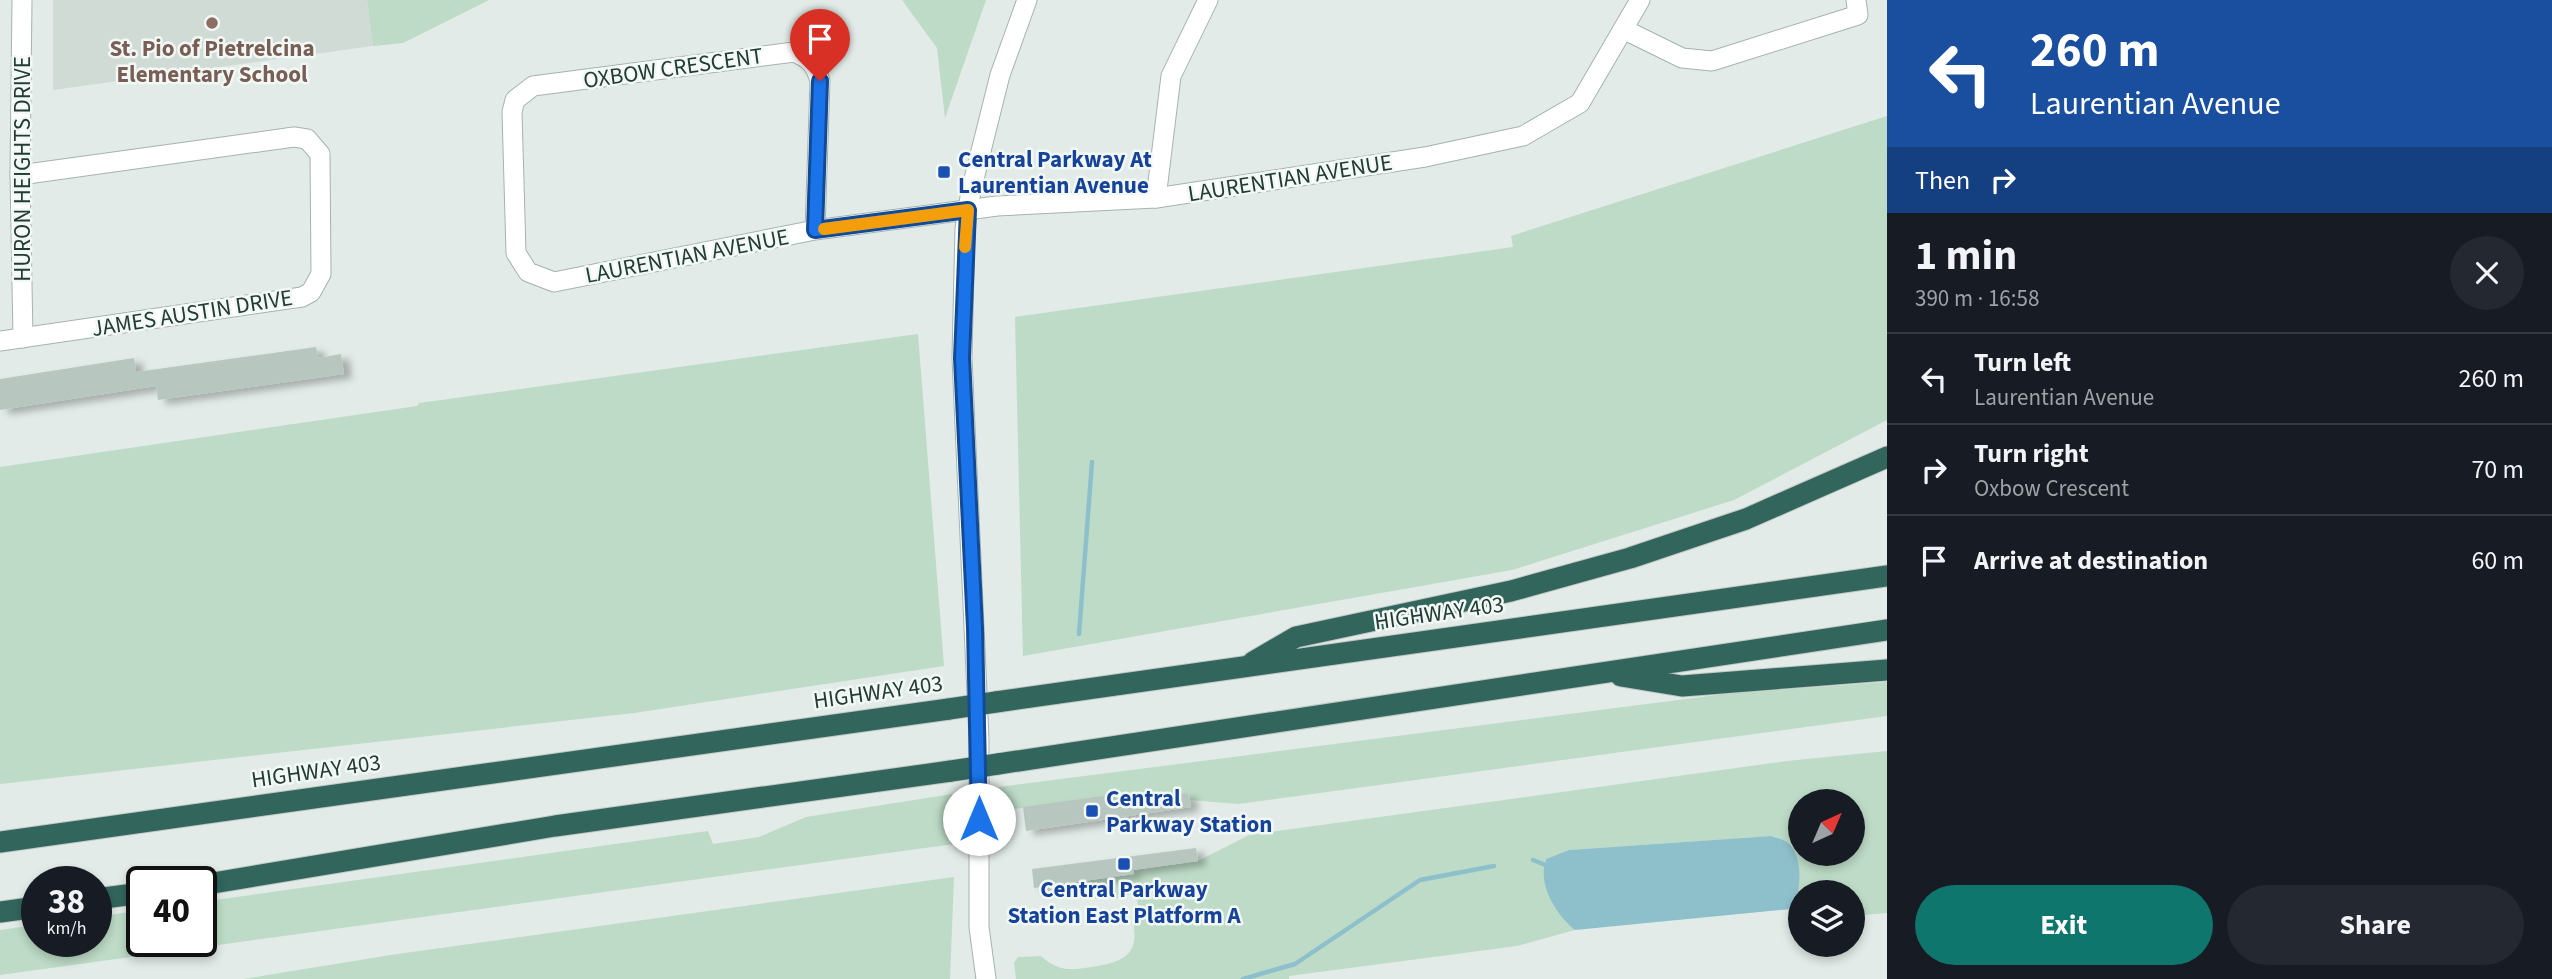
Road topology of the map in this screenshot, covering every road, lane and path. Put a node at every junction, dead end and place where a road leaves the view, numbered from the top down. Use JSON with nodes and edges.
{"nodes":[{"id":1,"x":22,"y":0,"type":"edge"},
{"id":2,"x":1027,"y":0,"type":"edge"},
{"id":3,"x":1208,"y":0,"type":"edge"},
{"id":4,"x":1640,"y":0,"type":"edge"},
{"id":5,"x":1856,"y":0,"type":"edge"},
{"id":6,"x":1625,"y":30,"type":"junction"},
{"id":7,"x":515,"y":122,"type":"joint"},
{"id":8,"x":20,"y":175,"type":"junction"},
{"id":9,"x":1156,"y":198,"type":"junction"},
{"id":10,"x":968,"y":210,"type":"junction"},
{"id":11,"x":815,"y":230,"type":"junction"},
{"id":12,"x":23,"y":338,"type":"junction"},
{"id":13,"x":0,"y":341,"type":"edge"},
{"id":14,"x":1887,"y":457,"type":"edge"},
{"id":15,"x":1887,"y":576,"type":"edge"},
{"id":16,"x":1887,"y":630,"type":"edge"},
{"id":17,"x":1242,"y":668,"type":"junction"},
{"id":18,"x":1887,"y":670,"type":"edge"},
{"id":19,"x":1598,"y":673,"type":"junction"},
{"id":20,"x":0,"y":842,"type":"edge"},
{"id":21,"x":217,"y":882,"type":"edge"},
{"id":22,"x":21,"y":909,"type":"edge"},
{"id":23,"x":0,"y":912,"type":"edge"},
{"id":24,"x":983,"y":976,"type":"edge"}],
"edges":[{"from":1,"to":8,"type":"street","name":"HURON HEIGHTS DRIVE"},
{"from":2,"to":10,"type":"street"},
{"from":3,"to":9,"type":"street"},
{"from":4,"to":6,"type":"street","name":"LAURENTIAN AVENUE"},
{"from":5,"to":6,"type":"street"},
{"from":6,"to":9,"type":"street","name":"LAURENTIAN AVENUE"},
{"from":7,"to":11,"type":"street","name":"LAURENTIAN AVENUE"},
{"from":7,"to":11,"type":"street","name":"OXBOW CRESCENT"},
{"from":8,"to":12,"type":"street","name":"HURON HEIGHTS DRIVE"},
{"from":8,"to":12,"type":"street","name":"JAMES AUSTIN DRIVE"},
{"from":9,"to":10,"type":"street","name":"LAURENTIAN AVENUE"},
{"from":10,"to":11,"type":"street","name":"LAURENTIAN AVENUE"},
{"from":10,"to":24,"type":"street"},
{"from":12,"to":13,"type":"street","name":"JAMES AUSTIN DRIVE"},
{"from":14,"to":17,"type":"highway"},
{"from":15,"to":17,"type":"highway","name":"HIGHWAY 403"},
{"from":16,"to":19,"type":"highway"},
{"from":17,"to":20,"type":"highway","name":"HIGHWAY 403","bridge":true},
{"from":18,"to":19,"type":"highway"},
{"from":19,"to":21,"type":"highway","bridge":true},
{"from":22,"to":23,"type":"highway"}]}
